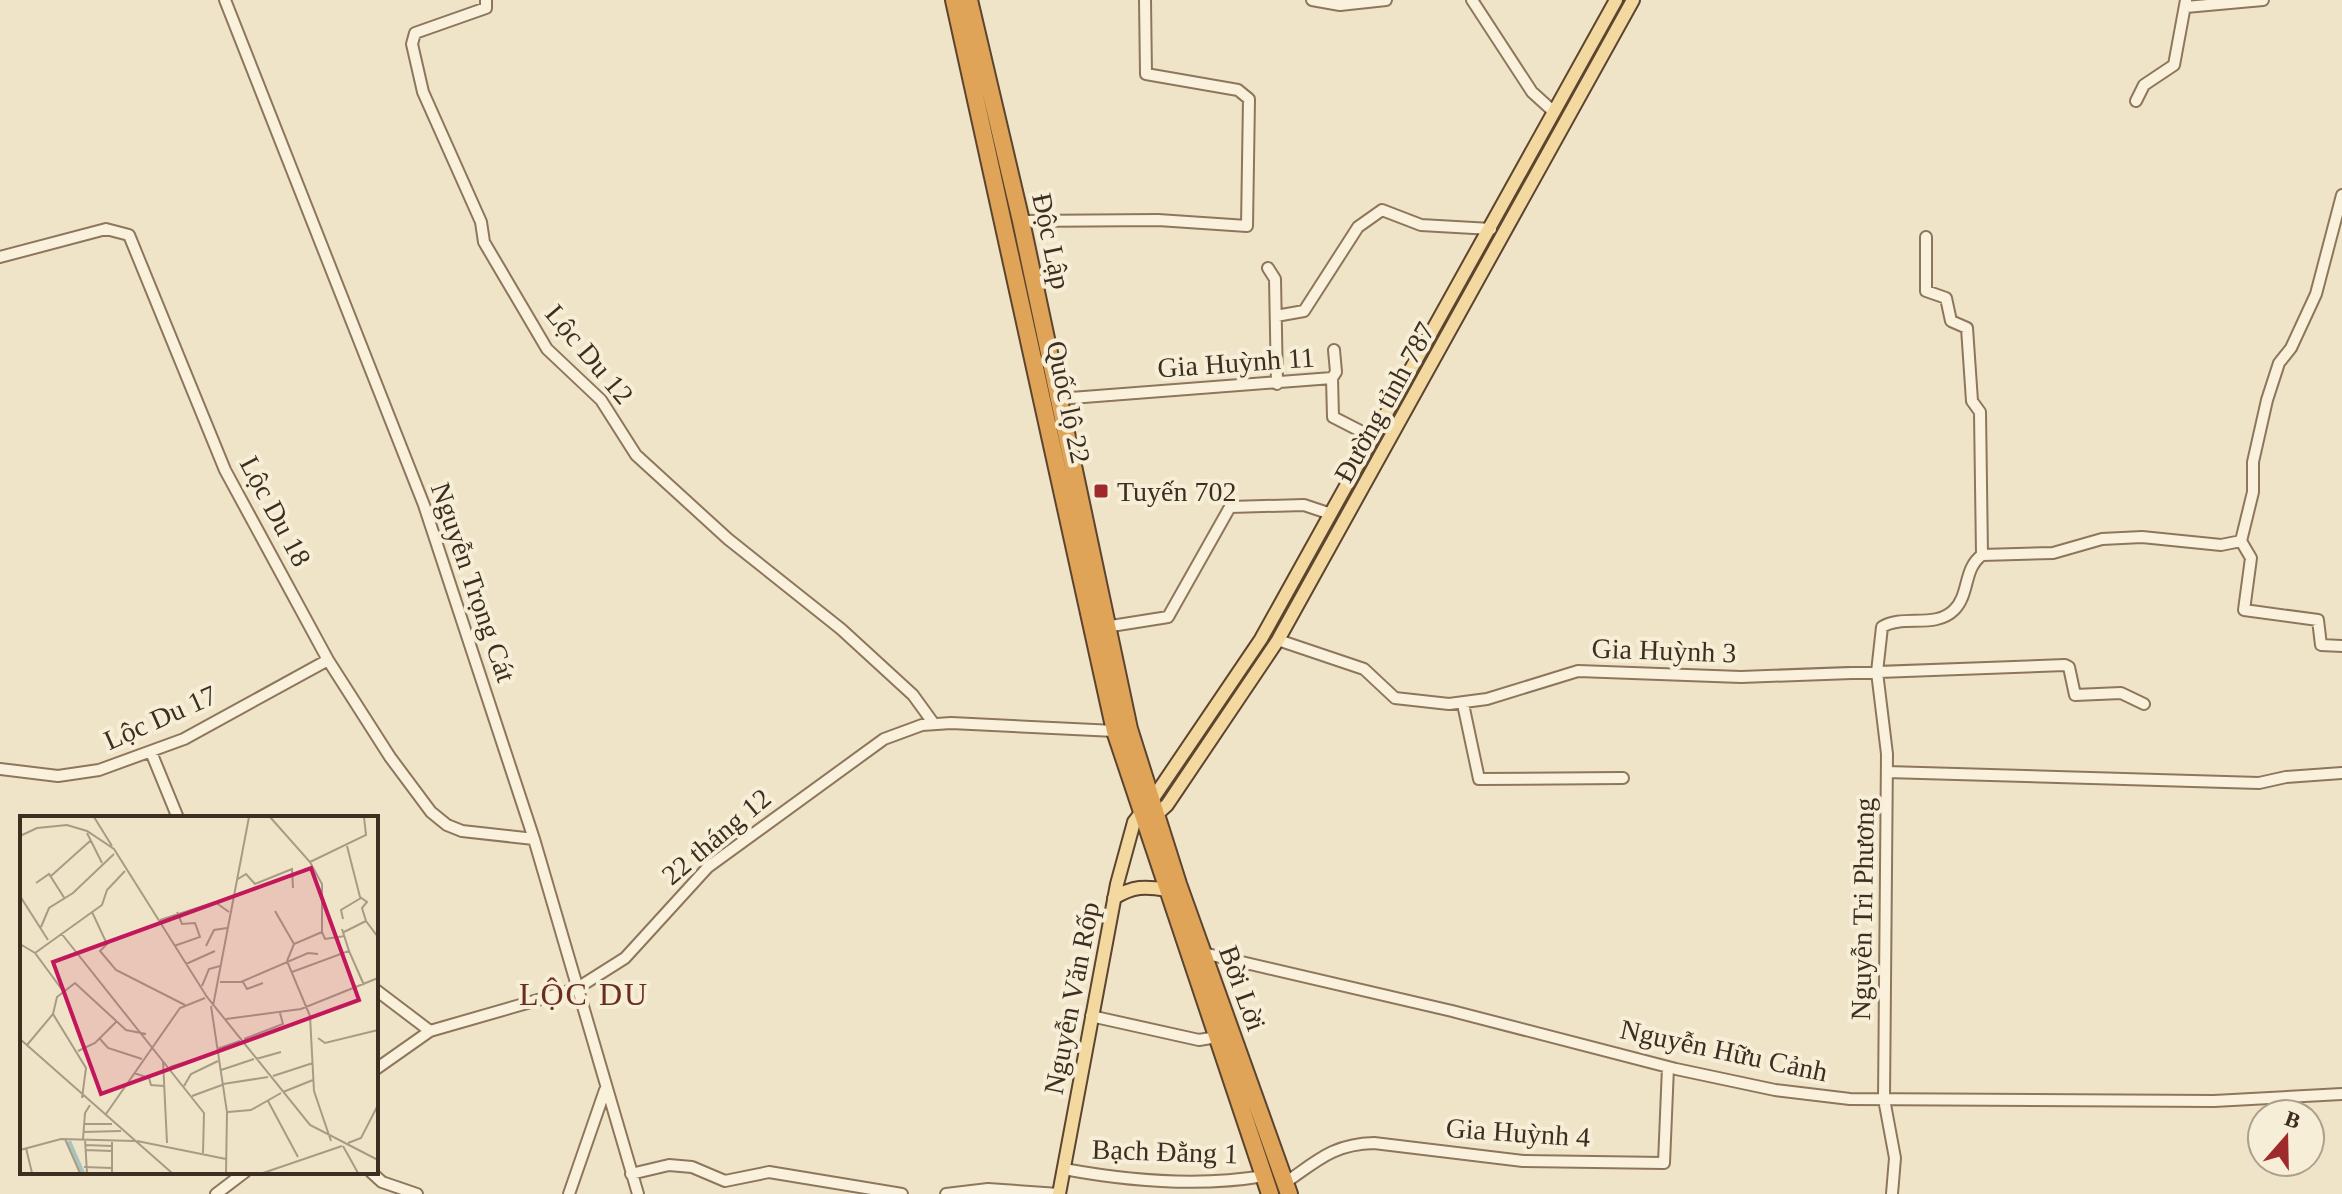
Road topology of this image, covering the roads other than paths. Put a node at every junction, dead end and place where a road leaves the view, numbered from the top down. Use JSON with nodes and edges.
{"nodes":[{"id":1,"x":225,"y":0,"type":"edge"},
{"id":2,"x":486,"y":0,"type":"edge"},
{"id":3,"x":954,"y":0,"type":"edge"},
{"id":4,"x":969,"y":0,"type":"edge"},
{"id":5,"x":1145,"y":0,"type":"edge"},
{"id":6,"x":1312,"y":0,"type":"edge"},
{"id":7,"x":1386,"y":0,"type":"edge"},
{"id":8,"x":1472,"y":0,"type":"edge"},
{"id":9,"x":1616,"y":0,"type":"edge"},
{"id":10,"x":1633,"y":0,"type":"edge"},
{"id":11,"x":2263,"y":0,"type":"edge"},
{"id":12,"x":2186,"y":3,"type":"edge"},
{"id":13,"x":2138,"y":97,"type":"dead end"},
{"id":14,"x":1554,"y":112,"type":"junction"},
{"id":15,"x":2342,"y":195,"type":"edge"},
{"id":16,"x":1021,"y":221,"type":"junction"},
{"id":17,"x":1491,"y":229,"type":"junction"},
{"id":18,"x":1926,"y":237,"type":"dead end"},
{"id":19,"x":0,"y":257,"type":"edge"},
{"id":20,"x":1268,"y":268,"type":"dead end"},
{"id":21,"x":1276,"y":316,"type":"junction"},
{"id":22,"x":1334,"y":350,"type":"dead end"},
{"id":23,"x":1332,"y":378,"type":"junction"},
{"id":24,"x":1277,"y":384,"type":"junction"},
{"id":25,"x":1058,"y":399,"type":"junction"},
{"id":26,"x":1374,"y":438,"type":"junction"},
{"id":27,"x":1331,"y":514,"type":"junction"},
{"id":28,"x":2241,"y":541,"type":"junction"},
{"id":29,"x":1982,"y":555,"type":"junction"},
{"id":30,"x":1105,"y":627,"type":"junction"},
{"id":31,"x":1278,"y":640,"type":"junction"},
{"id":32,"x":2342,"y":646,"type":"edge"},
{"id":33,"x":328,"y":660,"type":"junction"},
{"id":34,"x":1877,"y":672,"type":"junction"},
{"id":35,"x":1463,"y":704,"type":"junction"},
{"id":36,"x":2144,"y":704,"type":"dead end"},
{"id":37,"x":934,"y":724,"type":"junction"},
{"id":38,"x":1122,"y":730,"type":"junction"},
{"id":39,"x":151,"y":752,"type":"junction"},
{"id":40,"x":0,"y":769,"type":"edge"},
{"id":41,"x":1887,"y":772,"type":"junction"},
{"id":42,"x":2342,"y":773,"type":"edge"},
{"id":43,"x":1623,"y":778,"type":"dead end"},
{"id":44,"x":1150,"y":809,"type":"junction"},
{"id":45,"x":177,"y":816,"type":"edge"},
{"id":46,"x":534,"y":839,"type":"junction"},
{"id":47,"x":1167,"y":890,"type":"junction"},
{"id":48,"x":1114,"y":898,"type":"junction"},
{"id":49,"x":1203,"y":953,"type":"junction"},
{"id":50,"x":576,"y":989,"type":"junction"},
{"id":51,"x":378,"y":992,"type":"edge"},
{"id":52,"x":1091,"y":1016,"type":"junction"},
{"id":53,"x":430,"y":1031,"type":"junction"},
{"id":54,"x":1217,"y":1037,"type":"junction"},
{"id":55,"x":1668,"y":1067,"type":"junction"},
{"id":56,"x":378,"y":1068,"type":"edge"},
{"id":57,"x":605,"y":1090,"type":"junction"},
{"id":58,"x":2342,"y":1094,"type":"edge"},
{"id":59,"x":1884,"y":1099,"type":"junction"},
{"id":60,"x":1064,"y":1169,"type":"junction"},
{"id":61,"x":242,"y":1174,"type":"edge"},
{"id":62,"x":373,"y":1174,"type":"edge"},
{"id":63,"x":631,"y":1174,"type":"junction"},
{"id":64,"x":1264,"y":1176,"type":"junction"},
{"id":65,"x":1287,"y":1189,"type":"edge"},
{"id":66,"x":216,"y":1194,"type":"edge"},
{"id":67,"x":417,"y":1194,"type":"edge"},
{"id":68,"x":569,"y":1194,"type":"edge"},
{"id":69,"x":638,"y":1194,"type":"edge"},
{"id":70,"x":902,"y":1194,"type":"edge"},
{"id":71,"x":946,"y":1194,"type":"edge"},
{"id":72,"x":1059,"y":1194,"type":"edge"},
{"id":73,"x":1270,"y":1194,"type":"edge"},
{"id":74,"x":1892,"y":1194,"type":"edge"}],
"edges":[{"from":1,"to":46,"type":"street","name":"Nguyễn Trọng Cát"},
{"from":2,"to":37,"type":"street","name":"Lộc Du 12"},
{"from":3,"to":38,"type":"highway","name":"Quốc lộ 22"},
{"from":4,"to":16,"type":"highway","name":"Độc Lập"},
{"from":5,"to":16,"type":"street"},
{"from":6,"to":7,"type":"street"},
{"from":8,"to":14,"type":"street"},
{"from":9,"to":14,"type":"main road","name":"Đường tỉnh 787"},
{"from":10,"to":31,"type":"main road","name":"Đường tỉnh 787"},
{"from":11,"to":12,"type":"street"},
{"from":12,"to":13,"type":"street"},
{"from":14,"to":17,"type":"main road","name":"Đường tỉnh 787"},
{"from":15,"to":28,"type":"street"},
{"from":16,"to":25,"type":"highway","name":"Độc Lập"},
{"from":17,"to":21,"type":"street"},
{"from":17,"to":26,"type":"main road","name":"Đường tỉnh 787"},
{"from":18,"to":29,"type":"street"},
{"from":19,"to":33,"type":"street","name":"Lộc Du 18"},
{"from":20,"to":21,"type":"street"},
{"from":21,"to":24,"type":"street"},
{"from":22,"to":23,"type":"street"},
{"from":23,"to":24,"type":"street","name":"Gia Huỳnh 11"},
{"from":23,"to":26,"type":"street","name":"Gia Huỳnh 11"},
{"from":24,"to":25,"type":"street","name":"Gia Huỳnh 11"},
{"from":25,"to":30,"type":"highway","name":"Độc Lập"},
{"from":26,"to":27,"type":"main road","name":"Đường tỉnh 787"},
{"from":27,"to":30,"type":"street"},
{"from":27,"to":44,"type":"main road","name":"Đường tỉnh 787"},
{"from":28,"to":29,"type":"street"},
{"from":28,"to":32,"type":"street"},
{"from":29,"to":34,"type":"street","name":"Nguyễn Tri Phương"},
{"from":30,"to":38,"type":"highway","name":"Độc Lập"},
{"from":31,"to":35,"type":"street","name":"Gia Huỳnh 3"},
{"from":31,"to":44,"type":"main road","name":"Đường tỉnh 787"},
{"from":33,"to":39,"type":"street","name":"Lộc Du 17"},
{"from":33,"to":46,"type":"street","name":"Lộc Du 18"},
{"from":34,"to":35,"type":"street","name":"Gia Huỳnh 3"},
{"from":34,"to":36,"type":"street","name":"Gia Huỳnh 3"},
{"from":34,"to":41,"type":"street","name":"Nguyễn Tri Phương"},
{"from":35,"to":43,"type":"street"},
{"from":37,"to":38,"type":"street","name":"22 tháng 12"},
{"from":37,"to":50,"type":"street","name":"22 tháng 12"},
{"from":38,"to":44,"type":"highway","name":"Quốc lộ 22"},
{"from":39,"to":40,"type":"street","name":"Lộc Du 17"},
{"from":39,"to":45,"type":"street"},
{"from":41,"to":42,"type":"street"},
{"from":41,"to":59,"type":"street","name":"Nguyễn Tri Phương"},
{"from":44,"to":47,"type":"highway","name":"Bời Lời"},
{"from":44,"to":48,"type":"main road","name":"Nguyễn Văn Rốp"},
{"from":44,"to":49,"type":"highway","name":"Bời Lời"},
{"from":46,"to":50,"type":"street","name":"Nguyễn Trọng Cát"},
{"from":47,"to":48,"type":"main road"},
{"from":47,"to":54,"type":"highway","name":"Bời Lời"},
{"from":48,"to":52,"type":"main road","name":"Nguyễn Văn Rốp"},
{"from":49,"to":55,"type":"street","name":"Nguyễn Hữu Cảnh"},
{"from":49,"to":65,"type":"highway","name":"Bời Lời"},
{"from":50,"to":53,"type":"street","name":"22 tháng 12"},
{"from":50,"to":57,"type":"street","name":"Nguyễn Trọng Cát"},
{"from":51,"to":53,"type":"street"},
{"from":52,"to":54,"type":"street"},
{"from":52,"to":60,"type":"main road","name":"Nguyễn Văn Rốp"},
{"from":53,"to":56,"type":"street","name":"22 tháng 12"},
{"from":54,"to":64,"type":"highway","name":"Bời Lời"},
{"from":55,"to":59,"type":"street","name":"Nguyễn Hữu Cảnh"},
{"from":55,"to":65,"type":"street","name":"Gia Huỳnh 4"},
{"from":57,"to":63,"type":"street","name":"Nguyễn Trọng Cát"},
{"from":57,"to":68,"type":"street"},
{"from":58,"to":59,"type":"street","name":"Nguyễn Hữu Cảnh"},
{"from":59,"to":74,"type":"street","name":"Nguyễn Tri Phương"},
{"from":60,"to":64,"type":"street","name":"Bạch Đằng 1"},
{"from":60,"to":72,"type":"main road","name":"Nguyễn Văn Rốp"},
{"from":61,"to":66,"type":"street"},
{"from":62,"to":67,"type":"street"},
{"from":63,"to":69,"type":"street","name":"Nguyễn Trọng Cát"},
{"from":63,"to":70,"type":"street"},
{"from":64,"to":73,"type":"highway","name":"Bời Lời"},
{"from":71,"to":72,"type":"street"}]}
